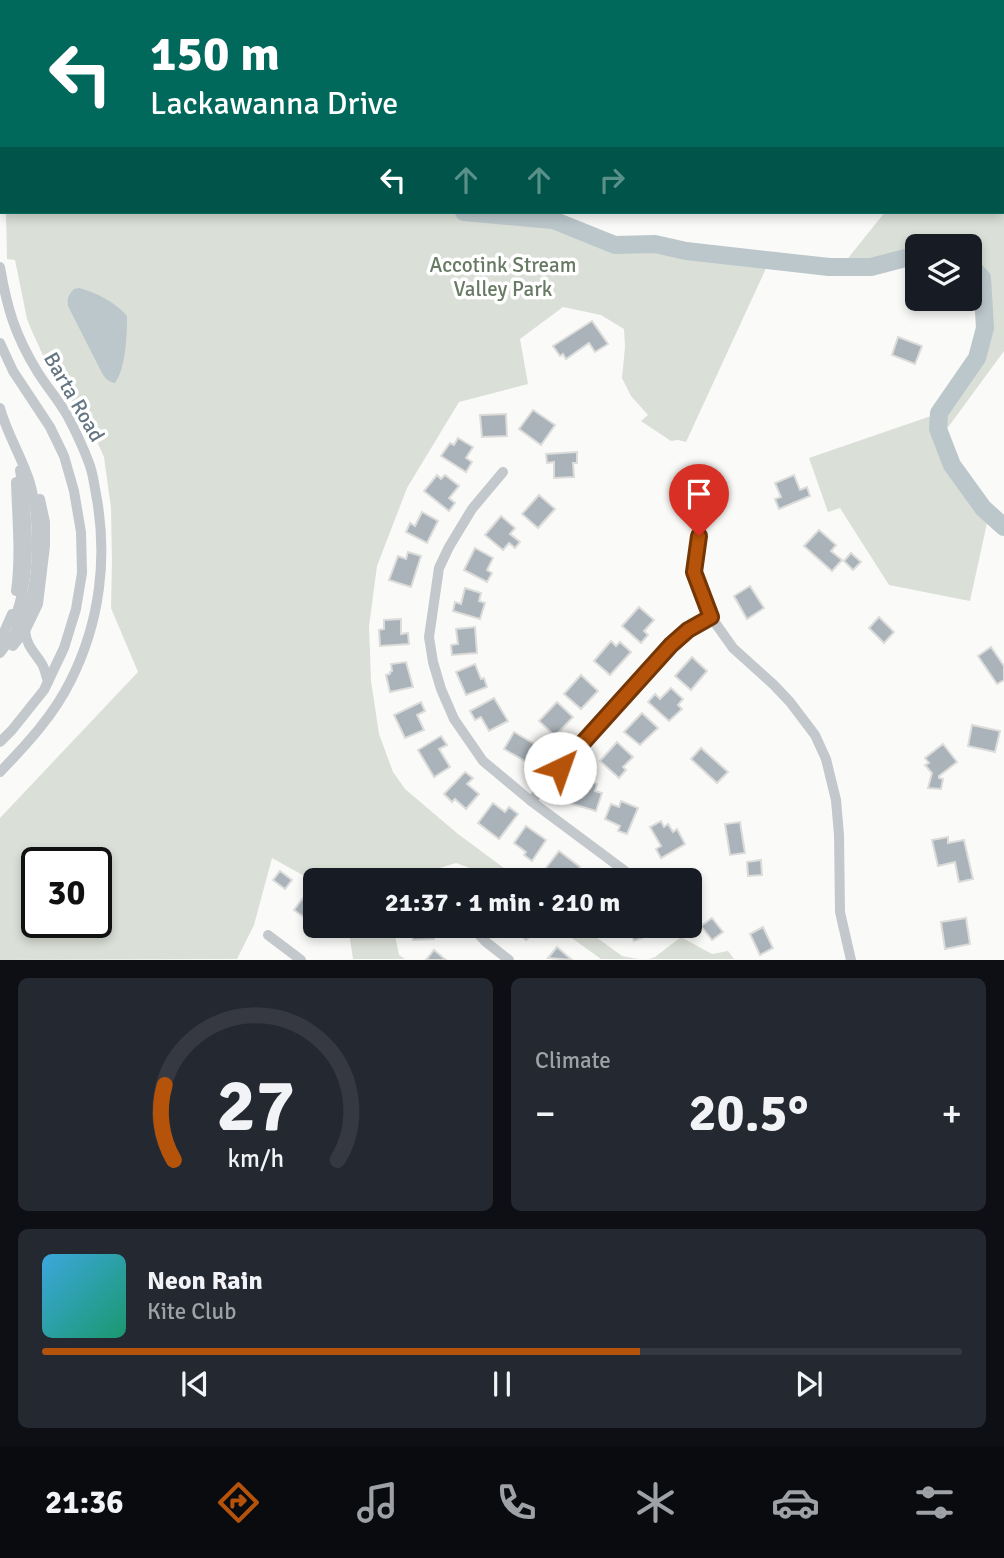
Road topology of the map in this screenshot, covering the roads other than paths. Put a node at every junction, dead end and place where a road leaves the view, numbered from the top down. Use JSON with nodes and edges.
{"nodes":[{"id":1,"x":0,"y":267,"type":"edge"},
{"id":2,"x":0,"y":344,"type":"edge"},
{"id":3,"x":0,"y":408,"type":"edge"},
{"id":4,"x":10,"y":438,"type":"junction"},
{"id":5,"x":503,"y":472,"type":"dead end"},
{"id":6,"x":699,"y":536,"type":"dead end"},
{"id":7,"x":711,"y":617,"type":"junction"},
{"id":8,"x":25,"y":631,"type":"junction"},
{"id":9,"x":0,"y":641,"type":"edge"},
{"id":10,"x":0,"y":654,"type":"edge"},
{"id":11,"x":48,"y":682,"type":"junction"},
{"id":12,"x":0,"y":742,"type":"edge"},
{"id":13,"x":0,"y":749,"type":"edge"},
{"id":14,"x":19,"y":751,"type":"junction"},
{"id":15,"x":0,"y":772,"type":"edge"},
{"id":16,"x":531,"y":801,"type":"junction"},
{"id":17,"x":621,"y":868,"type":"edge"},
{"id":18,"x":268,"y":935,"type":"dead end"},
{"id":19,"x":482,"y":938,"type":"edge"},
{"id":20,"x":301,"y":960,"type":"edge"},
{"id":21,"x":509,"y":960,"type":"edge"},
{"id":22,"x":851,"y":960,"type":"edge"}],
"edges":[{"from":1,"to":14,"type":"street","name":"Barta Road"},
{"from":2,"to":11,"type":"street","name":"Barta Road"},
{"from":3,"to":4,"type":"street"},
{"from":4,"to":8,"type":"street"},
{"from":4,"to":9,"type":"street"},
{"from":4,"to":10,"type":"street"},
{"from":5,"to":16,"type":"street"},
{"from":6,"to":7,"type":"street"},
{"from":7,"to":16,"type":"street"},
{"from":7,"to":22,"type":"street"},
{"from":8,"to":10,"type":"street"},
{"from":8,"to":11,"type":"street"},
{"from":11,"to":12,"type":"street","name":"Barta Road"},
{"from":13,"to":14,"type":"street"},
{"from":14,"to":15,"type":"street","name":"Barta Road"},
{"from":16,"to":17,"type":"street"},
{"from":18,"to":20,"type":"street"},
{"from":19,"to":21,"type":"street"}]}
